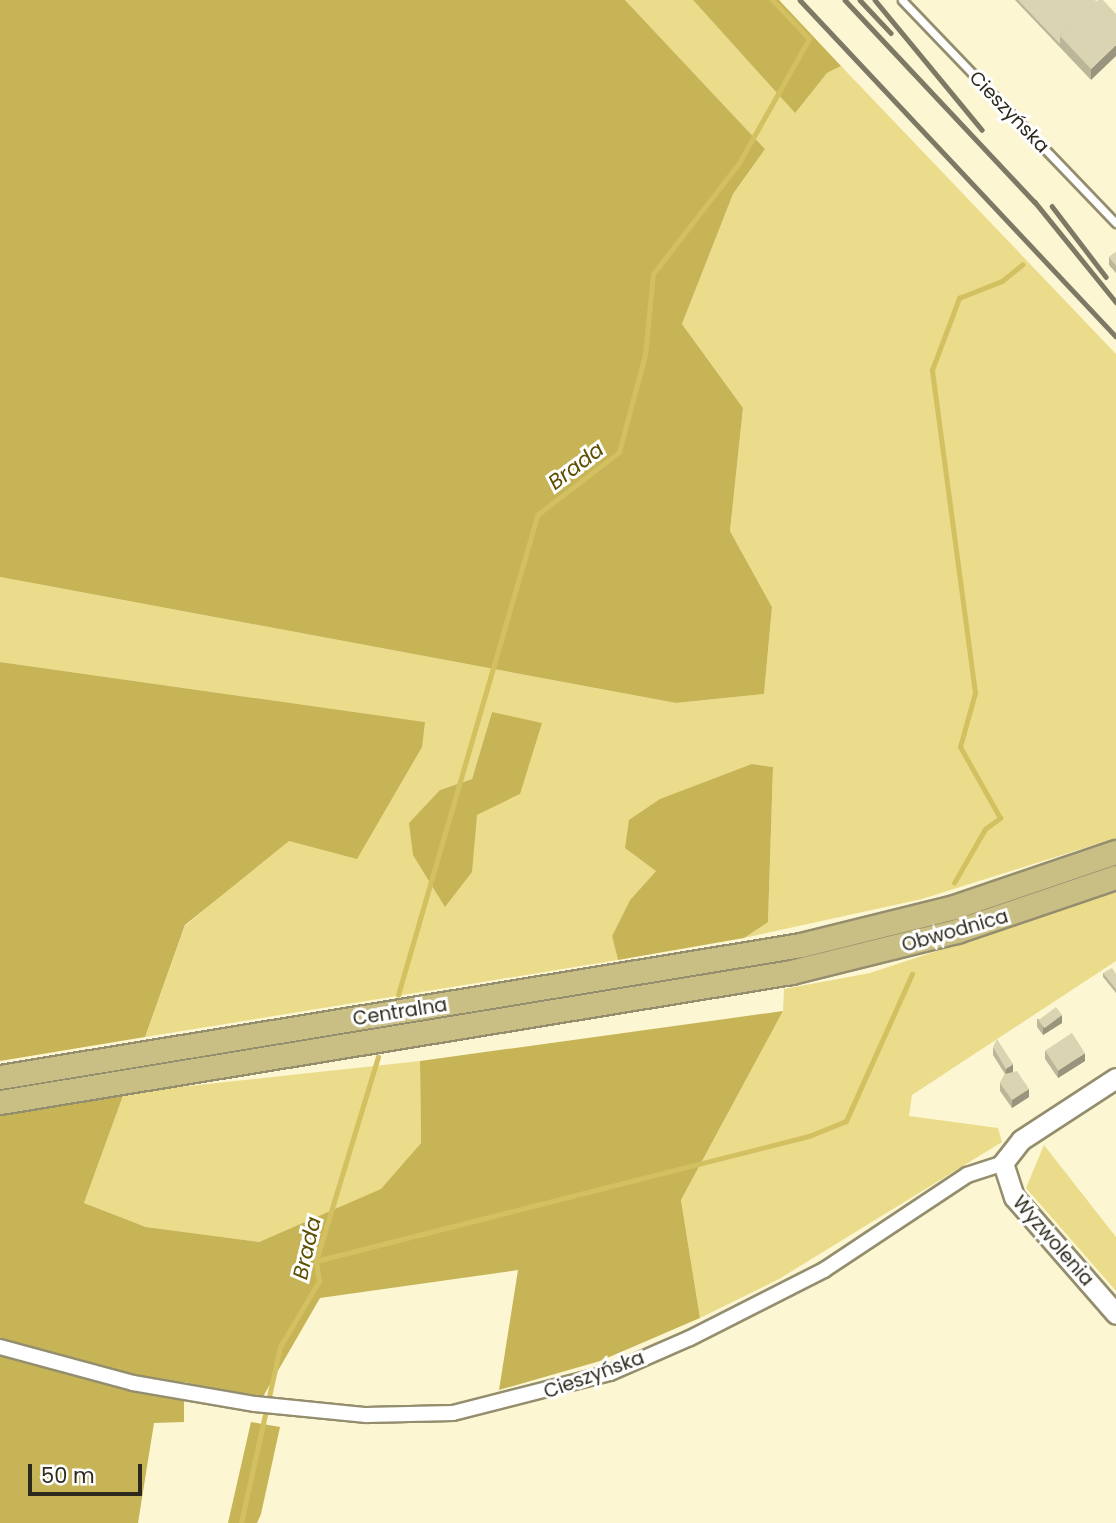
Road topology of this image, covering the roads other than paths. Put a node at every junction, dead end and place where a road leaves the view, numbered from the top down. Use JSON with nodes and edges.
{"nodes":[{"id":1,"x":902,"y":0,"type":"edge"},
{"id":2,"x":1116,"y":223,"type":"edge"},
{"id":3,"x":1116,"y":852,"type":"edge"},
{"id":4,"x":1116,"y":877,"type":"edge"},
{"id":5,"x":801,"y":945,"type":"joint"},
{"id":6,"x":791,"y":972,"type":"joint"},
{"id":7,"x":0,"y":1077,"type":"edge"},
{"id":8,"x":1116,"y":1078,"type":"edge"},
{"id":9,"x":0,"y":1102,"type":"edge"},
{"id":10,"x":1003,"y":1163,"type":"junction"},
{"id":11,"x":1116,"y":1314,"type":"edge"},
{"id":12,"x":0,"y":1347,"type":"edge"}],
"edges":[{"from":1,"to":2,"type":"lane","name":"Cieszyńska"},
{"from":3,"to":5,"type":"main road","name":"Obwodnica"},
{"from":4,"to":6,"type":"main road","name":"Obwodnica"},
{"from":5,"to":7,"type":"main road","name":"Centralna"},
{"from":6,"to":9,"type":"main road","name":"Centralna"},
{"from":8,"to":10,"type":"street","name":"Cieszyńska"},
{"from":10,"to":11,"type":"street","name":"Wyzwolenia"},
{"from":10,"to":12,"type":"street","name":"Cieszyńska"}]}
